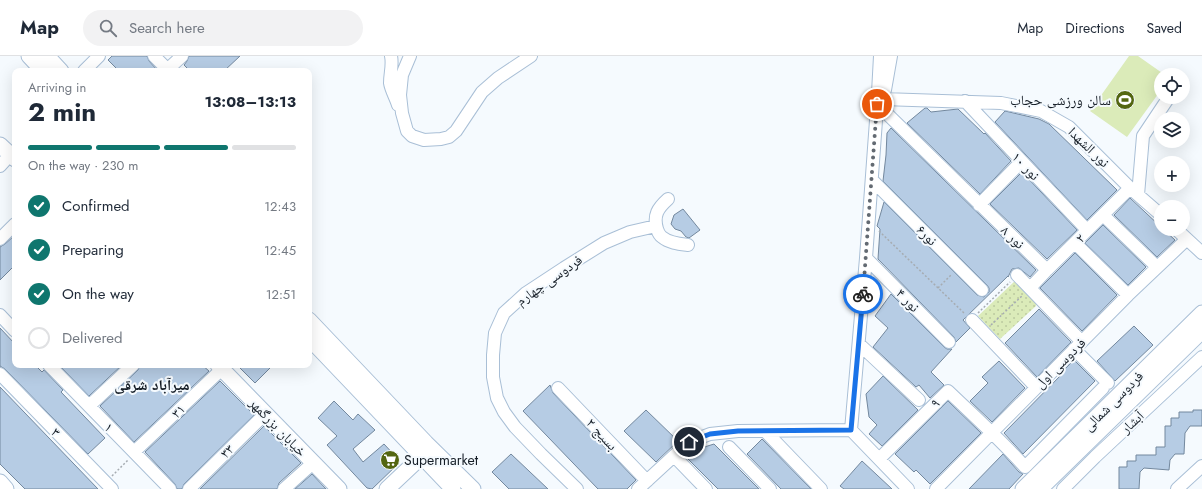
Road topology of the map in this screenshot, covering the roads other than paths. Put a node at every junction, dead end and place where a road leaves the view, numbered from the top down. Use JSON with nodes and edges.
{"nodes":[{"id":1,"x":29,"y":56,"type":"edge"},
{"id":2,"x":47,"y":56,"type":"edge"},
{"id":3,"x":154,"y":56,"type":"edge"},
{"id":4,"x":182,"y":56,"type":"edge"},
{"id":5,"x":391,"y":56,"type":"edge"},
{"id":6,"x":410,"y":56,"type":"edge"},
{"id":7,"x":531,"y":56,"type":"edge"},
{"id":8,"x":880,"y":56,"type":"edge"},
{"id":9,"x":890,"y":56,"type":"edge"},
{"id":10,"x":98,"y":63,"type":"edge"},
{"id":11,"x":40,"y":68,"type":"edge"},
{"id":12,"x":58,"y":68,"type":"edge"},
{"id":13,"x":89,"y":68,"type":"edge"},
{"id":14,"x":165,"y":68,"type":"edge"},
{"id":15,"x":169,"y":68,"type":"edge"},
{"id":16,"x":965,"y":101,"type":"junction"},
{"id":17,"x":880,"y":102,"type":"junction"},
{"id":18,"x":1164,"y":104,"type":"edge"},
{"id":19,"x":402,"y":114,"type":"junction"},
{"id":20,"x":1021,"y":162,"type":"junction"},
{"id":21,"x":872,"y":180,"type":"junction"},
{"id":22,"x":1134,"y":191,"type":"junction"},
{"id":23,"x":668,"y":199,"type":"dead end"},
{"id":24,"x":979,"y":205,"type":"junction"},
{"id":25,"x":1154,"y":209,"type":"edge"},
{"id":26,"x":1103,"y":215,"type":"junction"},
{"id":27,"x":656,"y":226,"type":"junction"},
{"id":28,"x":12,"y":227,"type":"edge"},
{"id":29,"x":1088,"y":230,"type":"junction"},
{"id":30,"x":1184,"y":236,"type":"edge"},
{"id":31,"x":0,"y":239,"type":"edge"},
{"id":32,"x":1187,"y":239,"type":"junction"},
{"id":33,"x":1075,"y":243,"type":"junction"},
{"id":34,"x":688,"y":245,"type":"dead end"},
{"id":35,"x":1202,"y":253,"type":"edge"},
{"id":36,"x":866,"y":258,"type":"junction"},
{"id":37,"x":1157,"y":267,"type":"junction"},
{"id":38,"x":1046,"y":270,"type":"junction"},
{"id":39,"x":1017,"y":275,"type":"road end"},
{"id":40,"x":1030,"y":288,"type":"junction"},
{"id":41,"x":982,"y":290,"type":"dead end"},
{"id":42,"x":1128,"y":295,"type":"junction"},
{"id":43,"x":1202,"y":313,"type":"edge"},
{"id":44,"x":972,"y":320,"type":"road end"},
{"id":45,"x":312,"y":323,"type":"edge"},
{"id":46,"x":1202,"y":331,"type":"edge"},
{"id":47,"x":312,"y":341,"type":"edge"},
{"id":48,"x":949,"y":342,"type":"dead end"},
{"id":49,"x":859,"y":344,"type":"junction"},
{"id":50,"x":1077,"y":345,"type":"junction"},
{"id":51,"x":1202,"y":357,"type":"edge"},
{"id":52,"x":51,"y":368,"type":"edge"},
{"id":53,"x":130,"y":368,"type":"edge"},
{"id":54,"x":219,"y":368,"type":"edge"},
{"id":55,"x":221,"y":368,"type":"edge"},
{"id":56,"x":0,"y":374,"type":"edge"},
{"id":57,"x":1036,"y":387,"type":"junction"},
{"id":58,"x":558,"y":388,"type":"dead end"},
{"id":59,"x":919,"y":400,"type":"dead end"},
{"id":60,"x":88,"y":406,"type":"junction"},
{"id":61,"x":265,"y":414,"type":"junction"},
{"id":62,"x":851,"y":430,"type":"junction"},
{"id":63,"x":766,"y":432,"type":"junction"},
{"id":64,"x":992,"y":434,"type":"junction"},
{"id":65,"x":730,"y":447,"type":"dead end"},
{"id":66,"x":134,"y":452,"type":"junction"},
{"id":67,"x":422,"y":456,"type":"junction"},
{"id":68,"x":674,"y":456,"type":"junction"},
{"id":69,"x":879,"y":459,"type":"junction"},
{"id":70,"x":313,"y":463,"type":"junction"},
{"id":71,"x":1202,"y":466,"type":"edge"},
{"id":72,"x":0,"y":482,"type":"edge"},
{"id":73,"x":642,"y":485,"type":"edge"},
{"id":74,"x":106,"y":487,"type":"edge"},
{"id":75,"x":905,"y":488,"type":"edge"},
{"id":76,"x":6,"y":489,"type":"edge"},
{"id":77,"x":170,"y":489,"type":"edge"},
{"id":78,"x":189,"y":489,"type":"edge"},
{"id":79,"x":284,"y":489,"type":"edge"},
{"id":80,"x":339,"y":489,"type":"edge"},
{"id":81,"x":387,"y":489,"type":"edge"},
{"id":82,"x":453,"y":489,"type":"edge"},
{"id":83,"x":472,"y":489,"type":"edge"},
{"id":84,"x":578,"y":489,"type":"edge"},
{"id":85,"x":706,"y":489,"type":"edge"},
{"id":86,"x":770,"y":489,"type":"edge"},
{"id":87,"x":821,"y":489,"type":"edge"},
{"id":88,"x":936,"y":489,"type":"edge"},
{"id":89,"x":1023,"y":489,"type":"edge"},
{"id":90,"x":1040,"y":489,"type":"edge"},
{"id":91,"x":1063,"y":489,"type":"edge"},
{"id":92,"x":1177,"y":489,"type":"edge"}],
"edges":[{"from":1,"to":11,"type":"main road"},
{"from":2,"to":12,"type":"main road"},
{"from":3,"to":14,"type":"street"},
{"from":4,"to":15,"type":"street"},
{"from":5,"to":19,"type":"street"},
{"from":6,"to":19,"type":"street"},
{"from":7,"to":19,"type":"street"},
{"from":8,"to":17,"type":"street"},
{"from":9,"to":17,"type":"street"},
{"from":10,"to":13,"type":"street"},
{"from":16,"to":17,"type":"street","name":"نور الشهدا"},
{"from":16,"to":20,"type":"street","name":"نور ۱۰"},
{"from":16,"to":22,"type":"street","name":"نور الشهدا"},
{"from":17,"to":21,"type":"street"},
{"from":17,"to":24,"type":"street","name":"نور ۸"},
{"from":18,"to":22,"type":"street"},
{"from":20,"to":24,"type":"street"},
{"from":20,"to":29,"type":"street","name":"نور ۱۰"},
{"from":21,"to":36,"type":"street"},
{"from":21,"to":41,"type":"street","name":"نور۶"},
{"from":22,"to":25,"type":"street","name":"نور الشهدا"},
{"from":22,"to":26,"type":"street","name":"۲"},
{"from":23,"to":27,"type":"street"},
{"from":24,"to":38,"type":"street","name":"نور ۸"},
{"from":26,"to":29,"type":"street","name":"۲"},
{"from":26,"to":37,"type":"street"},
{"from":27,"to":34,"type":"street"},
{"from":27,"to":84,"type":"street","name":"فردوسی چهارم"},
{"from":28,"to":31,"type":"street"},
{"from":29,"to":33,"type":"street","name":"۲"},
{"from":30,"to":32,"type":"street"},
{"from":32,"to":35,"type":"street"},
{"from":32,"to":37,"type":"street","name":"فردوسی اول"},
{"from":33,"to":38,"type":"street","name":"۲"},
{"from":33,"to":42,"type":"street"},
{"from":36,"to":48,"type":"street","name":"نور ۴"},
{"from":36,"to":49,"type":"street"},
{"from":37,"to":42,"type":"street","name":"فردوسی اول"},
{"from":38,"to":40,"type":"street","name":"۲"},
{"from":39,"to":40,"type":"street"},
{"from":40,"to":50,"type":"street"},
{"from":42,"to":50,"type":"street","name":"فردوسی اول"},
{"from":43,"to":89,"type":"main road","name":"فردوسی شمالی"},
{"from":44,"to":57,"type":"street"},
{"from":45,"to":83,"type":"main road"},
{"from":46,"to":90,"type":"main road","name":"فردوسی شمالی"},
{"from":47,"to":67,"type":"main road"},
{"from":49,"to":59,"type":"street"},
{"from":49,"to":62,"type":"street"},
{"from":50,"to":57,"type":"street","name":"فردوسی اول"},
{"from":50,"to":64,"type":"street"},
{"from":51,"to":91,"type":"street","name":"آبشار"},
{"from":52,"to":60,"type":"street","name":"۱"},
{"from":53,"to":60,"type":"street"},
{"from":54,"to":66,"type":"street","name":"۳۱"},
{"from":55,"to":61,"type":"main road","name":"خیابان بزرگمهر"},
{"from":56,"to":74,"type":"street","name":"۳"},
{"from":57,"to":64,"type":"street","name":"فردوسی اول"},
{"from":58,"to":73,"type":"street","name":"بسیج ۲"},
{"from":60,"to":66,"type":"street","name":"۱"},
{"from":61,"to":70,"type":"main road","name":"خیابان بزرگمهر"},
{"from":61,"to":78,"type":"street","name":"۳۳"},
{"from":62,"to":63,"type":"street"},
{"from":62,"to":69,"type":"street"},
{"from":63,"to":68,"type":"street"},
{"from":63,"to":87,"type":"street"},
{"from":64,"to":69,"type":"street","name":"۹"},
{"from":64,"to":88,"type":"street","name":"فردوسی اول"},
{"from":65,"to":86,"type":"street"},
{"from":66,"to":77,"type":"street","name":"۱"},
{"from":67,"to":81,"type":"main road"},
{"from":67,"to":82,"type":"main road"},
{"from":68,"to":73,"type":"street"},
{"from":68,"to":85,"type":"street"},
{"from":69,"to":75,"type":"street"},
{"from":70,"to":79,"type":"street"},
{"from":70,"to":80,"type":"main road","name":"خیابان بزرگمهر"},
{"from":71,"to":92,"type":"street"},
{"from":72,"to":76,"type":"main road"}]}
